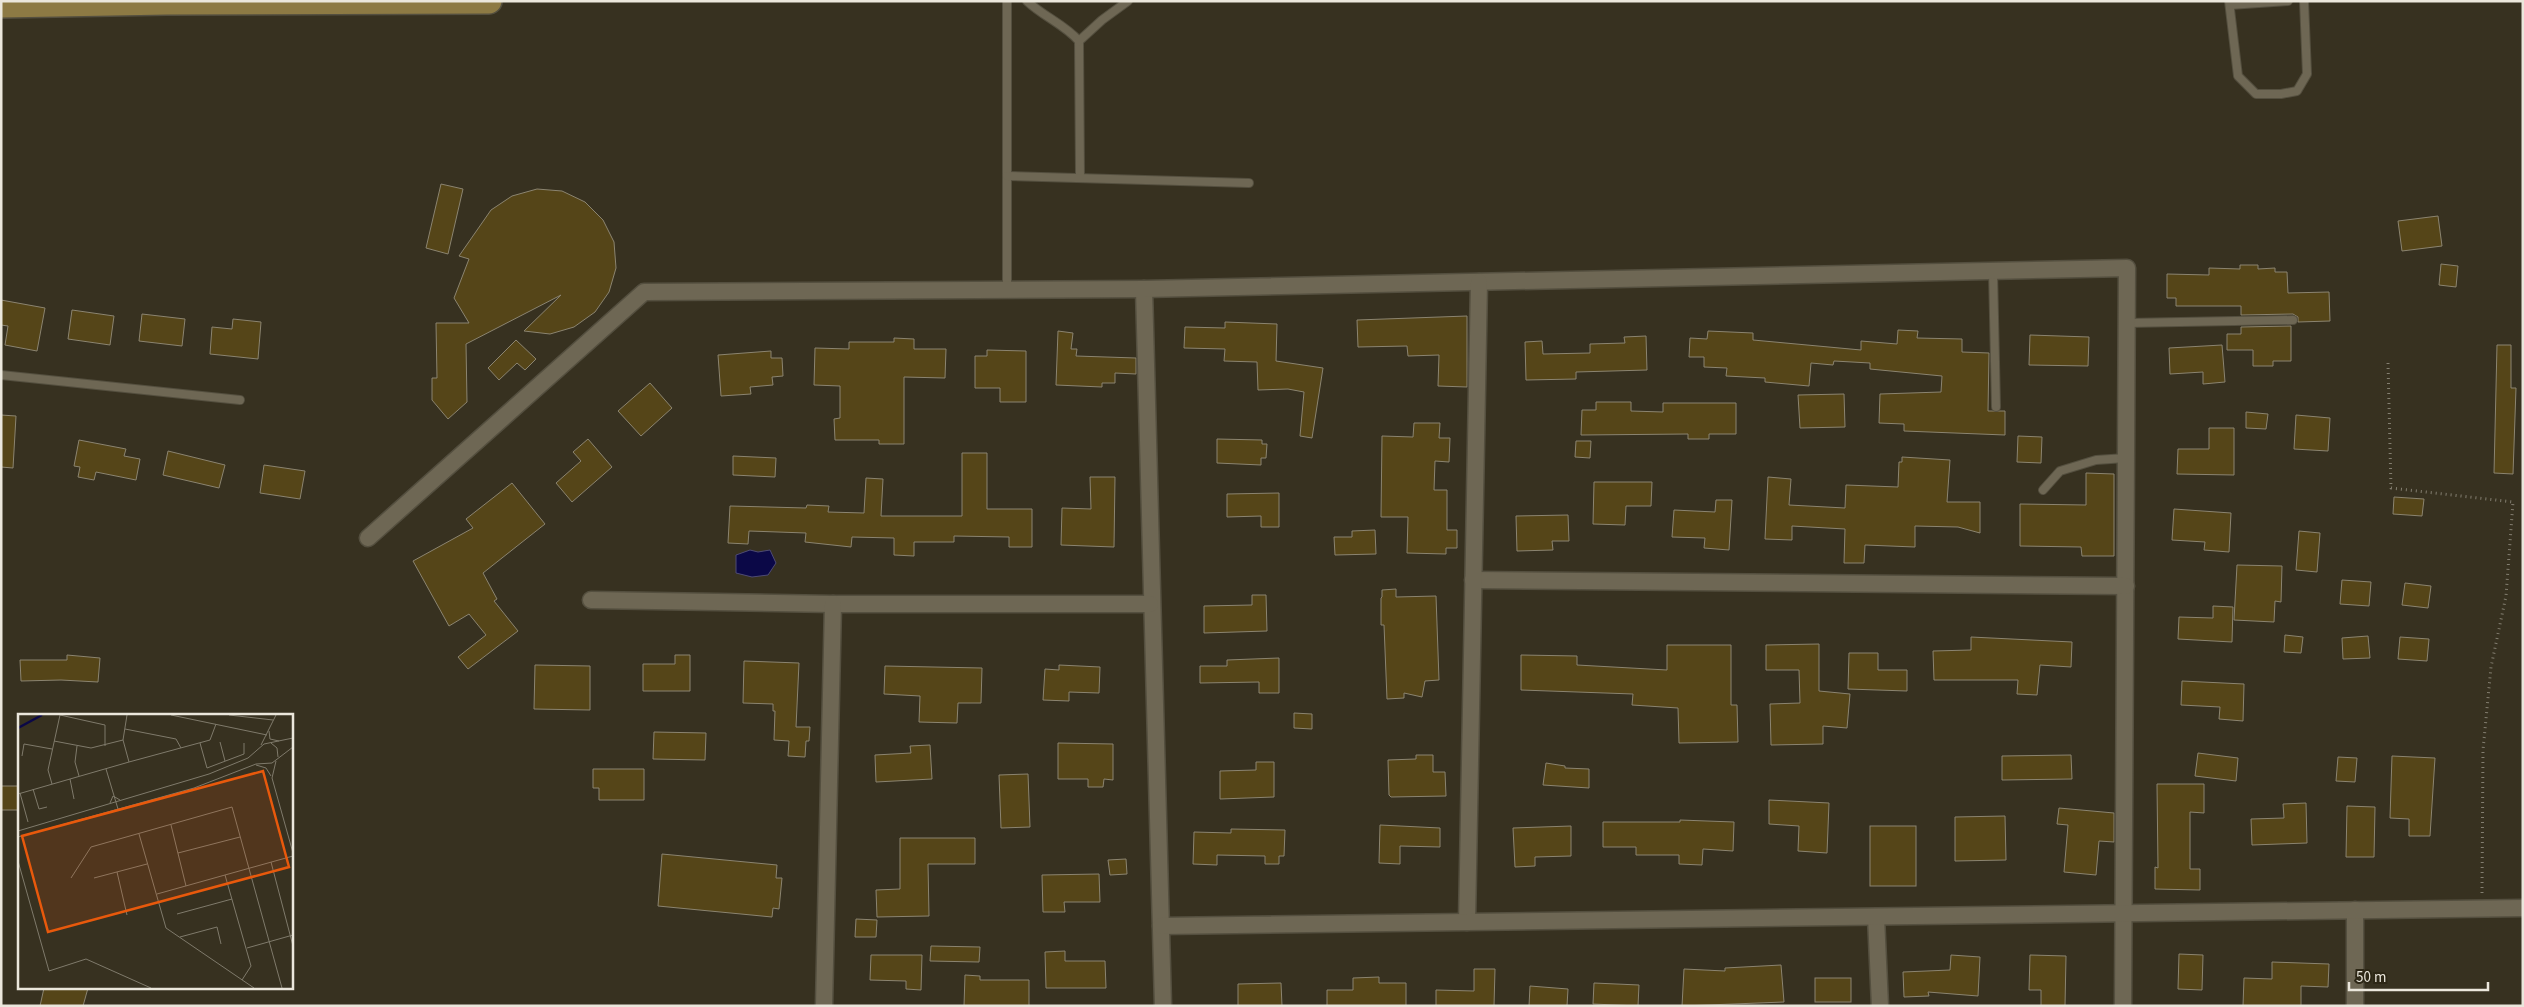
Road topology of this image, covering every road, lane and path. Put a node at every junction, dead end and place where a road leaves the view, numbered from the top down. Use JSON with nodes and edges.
{"nodes":[{"id":1,"x":489,"y":1,"type":"edge"},
{"id":2,"x":1006,"y":1,"type":"edge"},
{"id":3,"x":1027,"y":1,"type":"edge"},
{"id":4,"x":1128,"y":1,"type":"edge"},
{"id":5,"x":2288,"y":1,"type":"edge"},
{"id":6,"x":2304,"y":1,"type":"edge"},
{"id":7,"x":2229,"y":3,"type":"edge"},
{"id":8,"x":1,"y":5,"type":"edge"},
{"id":9,"x":1079,"y":42,"type":"junction"},
{"id":10,"x":1006,"y":176,"type":"junction"},
{"id":11,"x":1080,"y":178,"type":"junction"},
{"id":12,"x":1250,"y":183,"type":"dead end"},
{"id":13,"x":1993,"y":271,"type":"junction"},
{"id":14,"x":1479,"y":282,"type":"junction"},
{"id":15,"x":1007,"y":289,"type":"junction"},
{"id":16,"x":1144,"y":289,"type":"junction"},
{"id":17,"x":2293,"y":320,"type":"dead end"},
{"id":18,"x":2127,"y":323,"type":"junction"},
{"id":19,"x":2388,"y":363,"type":"dead end"},
{"id":20,"x":1,"y":375,"type":"edge"},
{"id":21,"x":240,"y":400,"type":"dead end"},
{"id":22,"x":1996,"y":407,"type":"dead end"},
{"id":23,"x":2126,"y":458,"type":"junction"},
{"id":24,"x":2043,"y":490,"type":"dead end"},
{"id":25,"x":368,"y":538,"type":"dead end"},
{"id":26,"x":1474,"y":580,"type":"junction"},
{"id":27,"x":2126,"y":586,"type":"junction"},
{"id":28,"x":591,"y":600,"type":"dead end"},
{"id":29,"x":833,"y":604,"type":"junction"},
{"id":30,"x":1150,"y":604,"type":"junction"},
{"id":31,"x":2482,"y":908,"type":"junction"},
{"id":32,"x":2523,"y":908,"type":"edge"},
{"id":33,"x":2355,"y":910,"type":"junction"},
{"id":34,"x":2122,"y":913,"type":"junction"},
{"id":35,"x":1876,"y":917,"type":"junction"},
{"id":36,"x":1468,"y":922,"type":"junction"},
{"id":37,"x":1161,"y":926,"type":"junction"},
{"id":38,"x":824,"y":1006,"type":"edge"},
{"id":39,"x":1163,"y":1006,"type":"edge"},
{"id":40,"x":1880,"y":1006,"type":"edge"},
{"id":41,"x":2123,"y":1006,"type":"edge"},
{"id":42,"x":2355,"y":1006,"type":"edge"}],
"edges":[{"from":1,"to":8,"type":"main road"},
{"from":2,"to":10,"type":"lane"},
{"from":3,"to":9,"type":"lane"},
{"from":4,"to":9,"type":"lane"},
{"from":5,"to":7,"type":"lane"},
{"from":6,"to":7,"type":"lane"},
{"from":9,"to":11,"type":"lane"},
{"from":10,"to":11,"type":"lane"},
{"from":10,"to":15,"type":"lane"},
{"from":11,"to":12,"type":"lane"},
{"from":13,"to":14,"type":"street"},
{"from":13,"to":18,"type":"street"},
{"from":13,"to":22,"type":"lane"},
{"from":14,"to":16,"type":"street"},
{"from":14,"to":26,"type":"street"},
{"from":15,"to":16,"type":"street"},
{"from":15,"to":25,"type":"street"},
{"from":16,"to":30,"type":"street"},
{"from":17,"to":18,"type":"lane"},
{"from":18,"to":23,"type":"street"},
{"from":19,"to":31,"type":"path"},
{"from":20,"to":21,"type":"lane"},
{"from":23,"to":24,"type":"lane"},
{"from":23,"to":27,"type":"street"},
{"from":26,"to":27,"type":"street"},
{"from":26,"to":36,"type":"street"},
{"from":27,"to":34,"type":"street"},
{"from":28,"to":29,"type":"street"},
{"from":29,"to":30,"type":"street"},
{"from":29,"to":38,"type":"street"},
{"from":30,"to":37,"type":"street"},
{"from":31,"to":32,"type":"street"},
{"from":31,"to":33,"type":"street"},
{"from":33,"to":34,"type":"street"},
{"from":33,"to":42,"type":"street"},
{"from":34,"to":35,"type":"street"},
{"from":34,"to":41,"type":"street"},
{"from":35,"to":36,"type":"street"},
{"from":35,"to":40,"type":"street"},
{"from":36,"to":37,"type":"street"},
{"from":37,"to":39,"type":"street"}]}
